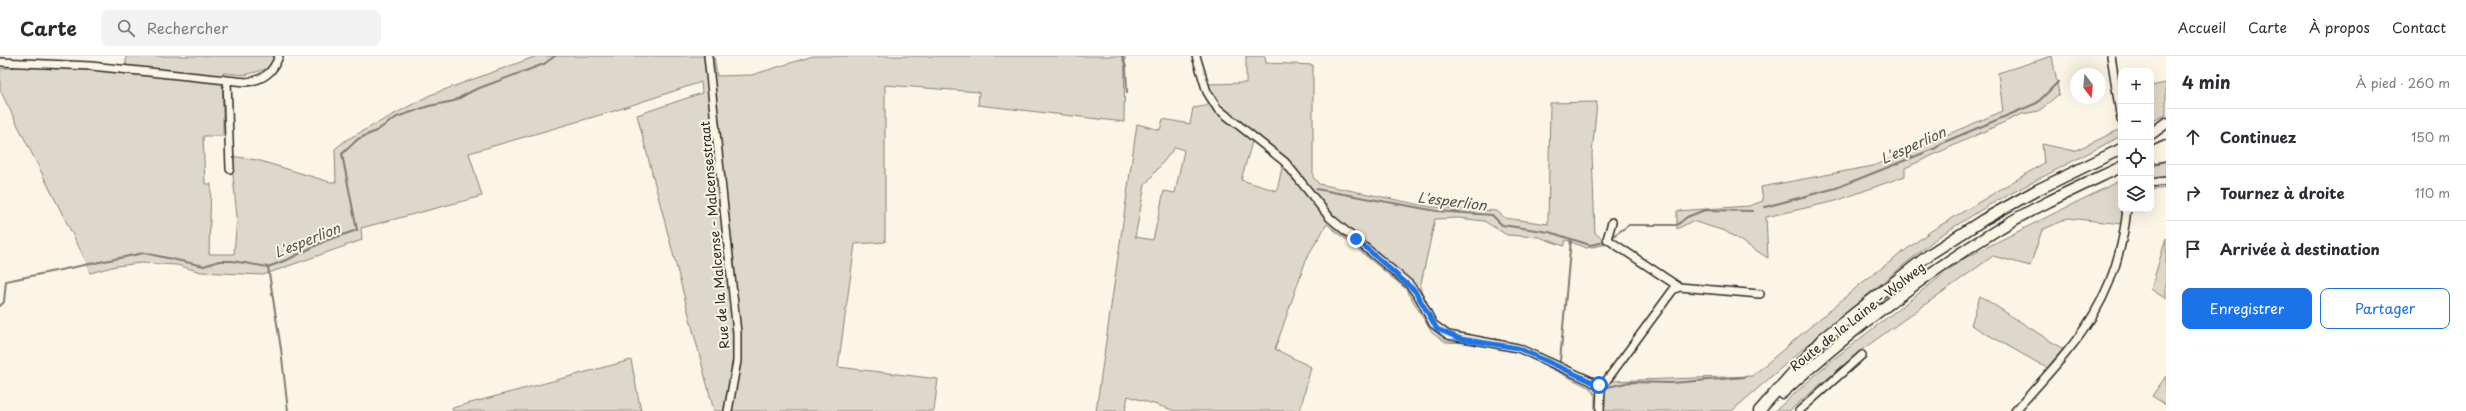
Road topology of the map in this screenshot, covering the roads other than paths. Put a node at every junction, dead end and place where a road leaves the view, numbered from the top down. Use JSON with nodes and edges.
{"nodes":[{"id":1,"x":279,"y":56,"type":"edge"},
{"id":2,"x":708,"y":56,"type":"edge"},
{"id":3,"x":1196,"y":56,"type":"edge"},
{"id":4,"x":2111,"y":56,"type":"edge"},
{"id":5,"x":0,"y":62,"type":"edge"},
{"id":6,"x":228,"y":80,"type":"junction"},
{"id":7,"x":2118,"y":104,"type":"edge"},
{"id":8,"x":2166,"y":123,"type":"edge"},
{"id":9,"x":2166,"y":127,"type":"edge"},
{"id":10,"x":2154,"y":132,"type":"edge"},
{"id":11,"x":2154,"y":133,"type":"edge"},
{"id":12,"x":2166,"y":146,"type":"edge"},
{"id":13,"x":2118,"y":150,"type":"edge"},
{"id":14,"x":2154,"y":151,"type":"edge"},
{"id":15,"x":2166,"y":155,"type":"edge"},
{"id":16,"x":2154,"y":157,"type":"edge"},
{"id":17,"x":2118,"y":168,"type":"edge"},
{"id":18,"x":230,"y":169,"type":"dead end"},
{"id":19,"x":2166,"y":181,"type":"edge"},
{"id":20,"x":2154,"y":183,"type":"edge"},
{"id":21,"x":2126,"y":212,"type":"edge"},
{"id":22,"x":1612,"y":222,"type":"dead end"},
{"id":23,"x":1679,"y":286,"type":"junction"},
{"id":24,"x":1760,"y":294,"type":"dead end"},
{"id":25,"x":1862,"y":355,"type":"dead end"},
{"id":26,"x":1601,"y":388,"type":"junction"},
{"id":27,"x":728,"y":411,"type":"edge"},
{"id":28,"x":1600,"y":411,"type":"edge"},
{"id":29,"x":1759,"y":411,"type":"edge"},
{"id":30,"x":1762,"y":411,"type":"edge"},
{"id":31,"x":1799,"y":411,"type":"edge"},
{"id":32,"x":2015,"y":411,"type":"edge"}],
"edges":[{"from":1,"to":6,"type":"street"},
{"from":2,"to":27,"type":"street","name":"Rue de la Malcense - Malcensestraat"},
{"from":3,"to":26,"type":"street"},
{"from":4,"to":7,"type":"street"},
{"from":5,"to":6,"type":"street"},
{"from":6,"to":18,"type":"street"},
{"from":8,"to":10,"type":"highway"},
{"from":9,"to":11,"type":"highway"},
{"from":12,"to":14,"type":"highway"},
{"from":13,"to":29,"type":"highway","name":"Route de la Laine - Wolweg"},
{"from":15,"to":16,"type":"highway"},
{"from":17,"to":30,"type":"highway","name":"Route de la Laine - Wolweg"},
{"from":19,"to":20,"type":"street"},
{"from":21,"to":32,"type":"street"},
{"from":22,"to":23,"type":"street"},
{"from":23,"to":24,"type":"street"},
{"from":23,"to":26,"type":"street"},
{"from":25,"to":31,"type":"street"},
{"from":26,"to":28,"type":"street"}]}
